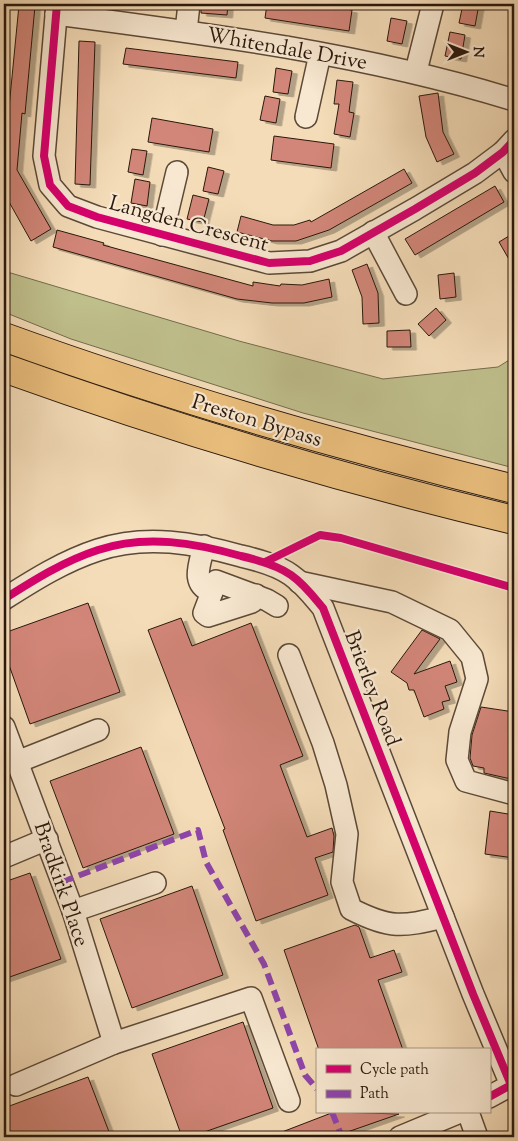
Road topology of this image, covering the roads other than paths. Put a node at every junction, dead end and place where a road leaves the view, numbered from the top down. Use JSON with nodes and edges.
{"nodes":[{"id":1,"x":189,"y":4,"type":"edge"},
{"id":2,"x":433,"y":4,"type":"edge"},
{"id":3,"x":57,"y":9,"type":"edge"},
{"id":4,"x":186,"y":31,"type":"junction"},
{"id":5,"x":320,"y":54,"type":"junction"},
{"id":6,"x":416,"y":71,"type":"junction"},
{"id":7,"x":514,"y":100,"type":"edge"},
{"id":8,"x":306,"y":117,"type":"dead end"},
{"id":9,"x":508,"y":146,"type":"edge"},
{"id":10,"x":178,"y":172,"type":"dead end"},
{"id":11,"x":514,"y":172,"type":"edge"},
{"id":12,"x":373,"y":232,"type":"junction"},
{"id":13,"x":162,"y":235,"type":"junction"},
{"id":14,"x":406,"y":294,"type":"dead end"},
{"id":15,"x":4,"y":337,"type":"edge"},
{"id":16,"x":4,"y":368,"type":"edge"},
{"id":17,"x":514,"y":489,"type":"edge"},
{"id":18,"x":514,"y":520,"type":"edge"},
{"id":19,"x":204,"y":546,"type":"junction"},
{"id":20,"x":299,"y":582,"type":"junction"},
{"id":21,"x":4,"y":599,"type":"edge"},
{"id":22,"x":277,"y":606,"type":"dead end"},
{"id":23,"x":289,"y":655,"type":"dead end"},
{"id":24,"x":4,"y":727,"type":"edge"},
{"id":25,"x":98,"y":730,"type":"dead end"},
{"id":26,"x":17,"y":762,"type":"junction"},
{"id":27,"x":514,"y":794,"type":"edge"},
{"id":28,"x":46,"y":839,"type":"junction"},
{"id":29,"x":4,"y":857,"type":"edge"},
{"id":30,"x":155,"y":883,"type":"dead end"},
{"id":31,"x":73,"y":911,"type":"junction"},
{"id":32,"x":443,"y":917,"type":"junction"},
{"id":33,"x":114,"y":1043,"type":"junction"},
{"id":34,"x":16,"y":1085,"type":"dead end"},
{"id":35,"x":490,"y":1096,"type":"edge"},
{"id":36,"x":289,"y":1101,"type":"dead end"},
{"id":37,"x":455,"y":1114,"type":"edge"},
{"id":38,"x":469,"y":1114,"type":"edge"},
{"id":39,"x":400,"y":1137,"type":"edge"},
{"id":40,"x":477,"y":1137,"type":"edge"}],
"edges":[{"from":1,"to":4,"type":"street"},
{"from":2,"to":6,"type":"street"},
{"from":3,"to":4,"type":"street","name":"Whitendale Drive"},
{"from":3,"to":13,"type":"street","name":"Langden Crescent"},
{"from":4,"to":5,"type":"street","name":"Whitendale Drive"},
{"from":5,"to":6,"type":"street","name":"Whitendale Drive"},
{"from":5,"to":8,"type":"street"},
{"from":6,"to":7,"type":"street","name":"Whitendale Drive"},
{"from":9,"to":11,"type":"street"},
{"from":9,"to":12,"type":"street","name":"Langden Crescent"},
{"from":10,"to":13,"type":"street"},
{"from":12,"to":13,"type":"street","name":"Langden Crescent"},
{"from":12,"to":14,"type":"street"},
{"from":15,"to":17,"type":"highway","name":"Preston Bypass"},
{"from":16,"to":18,"type":"highway","name":"Preston Bypass"},
{"from":19,"to":20,"type":"street","name":"Brierley Road"},
{"from":19,"to":21,"type":"street","name":"Brierley Road"},
{"from":19,"to":22,"type":"street"},
{"from":20,"to":27,"type":"street"},
{"from":20,"to":32,"type":"street","name":"Brierley Road"},
{"from":23,"to":32,"type":"street"},
{"from":24,"to":26,"type":"street","name":"Bradkirk Place"},
{"from":25,"to":26,"type":"street"},
{"from":26,"to":28,"type":"street","name":"Bradkirk Place"},
{"from":28,"to":29,"type":"street"},
{"from":28,"to":31,"type":"street","name":"Bradkirk Place"},
{"from":30,"to":31,"type":"street"},
{"from":31,"to":33,"type":"street","name":"Bradkirk Place"},
{"from":32,"to":35,"type":"street","name":"Brierley Road"},
{"from":33,"to":34,"type":"street"},
{"from":33,"to":36,"type":"street"},
{"from":37,"to":39,"type":"street"},
{"from":38,"to":40,"type":"street"}]}
